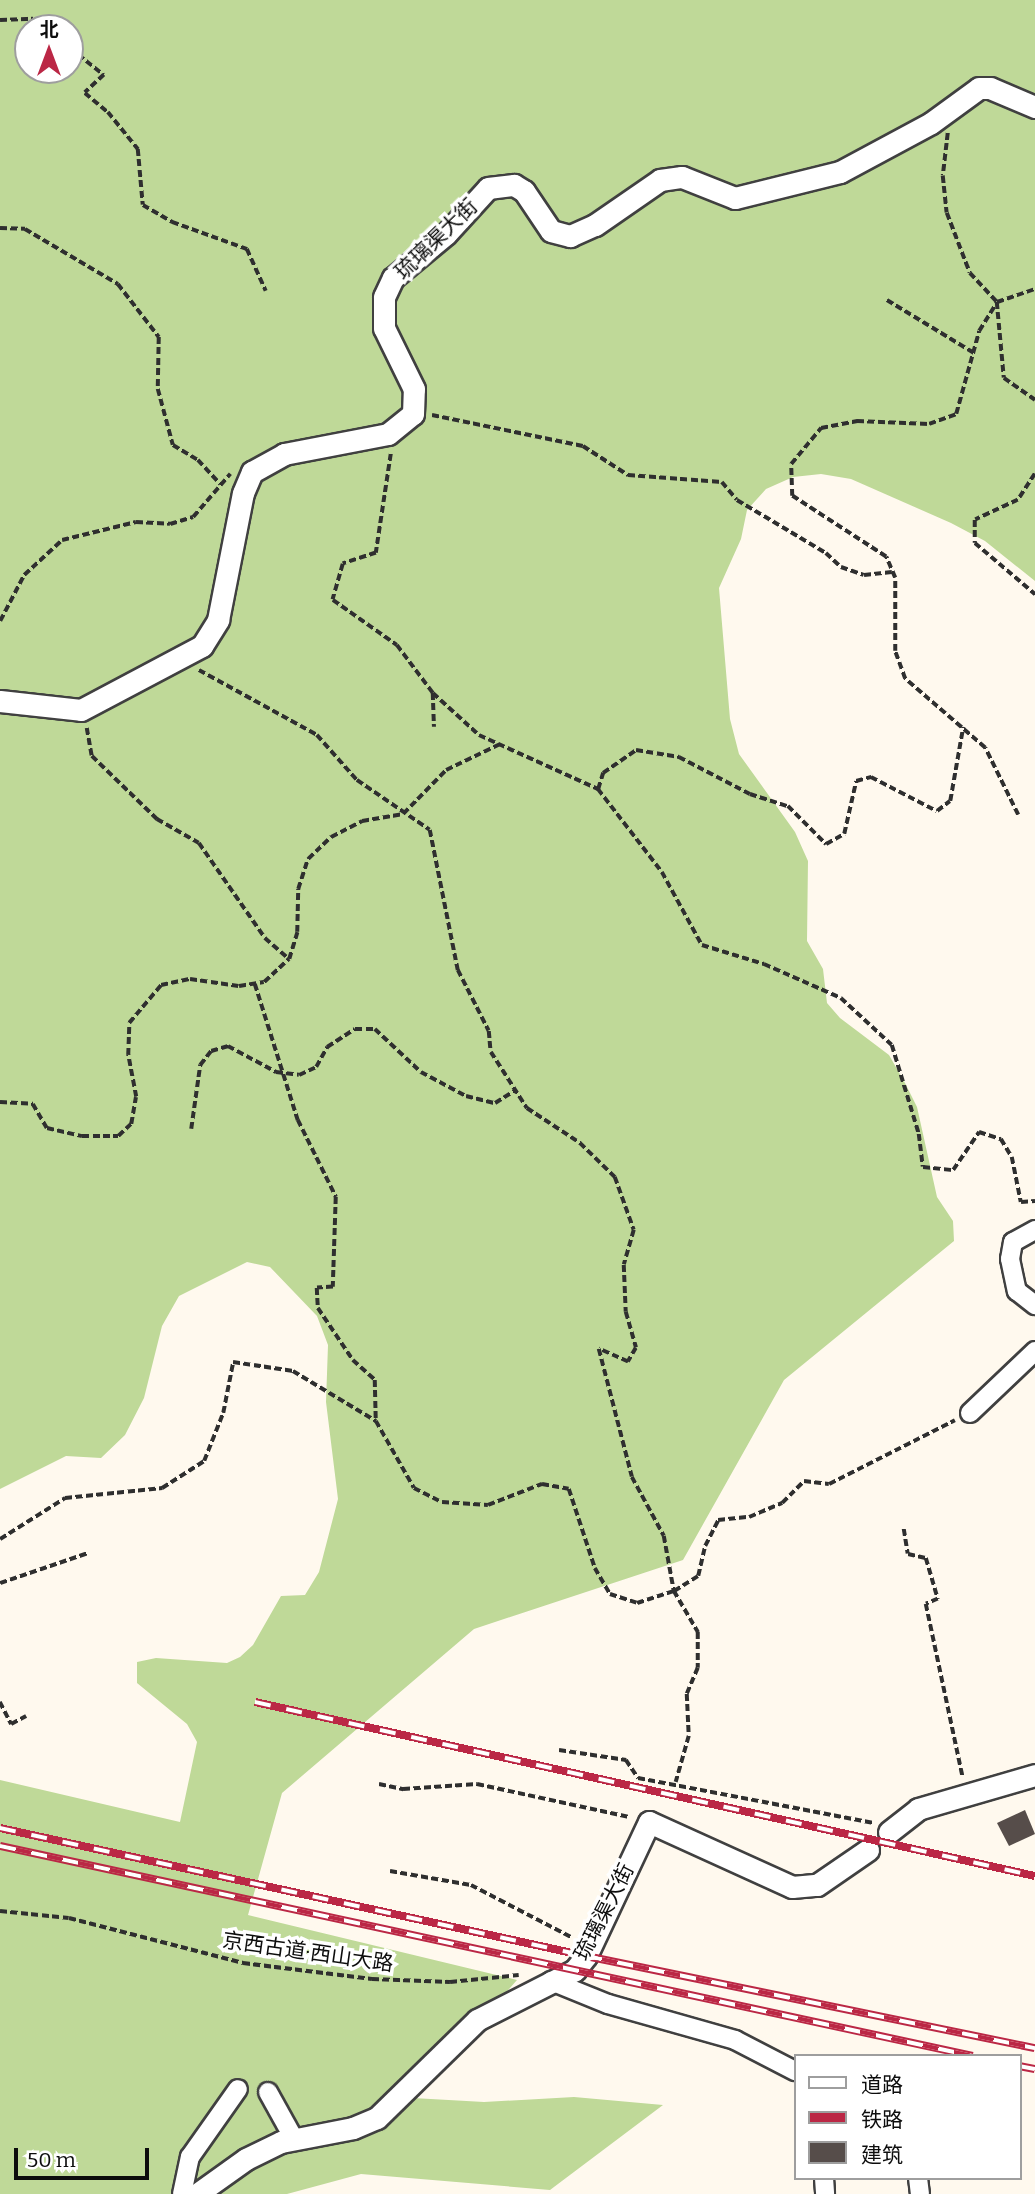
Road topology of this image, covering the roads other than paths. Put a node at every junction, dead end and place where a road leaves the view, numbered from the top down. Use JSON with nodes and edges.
{"nodes":[{"id":1,"x":1035,"y":107,"type":"edge"},
{"id":2,"x":0,"y":701,"type":"edge"},
{"id":3,"x":1035,"y":1230,"type":"edge"},
{"id":4,"x":1035,"y":1305,"type":"edge"},
{"id":5,"x":1035,"y":1351,"type":"edge"},
{"id":6,"x":970,"y":1413,"type":"road end"},
{"id":7,"x":1035,"y":1775,"type":"edge"},
{"id":8,"x":892,"y":1830,"type":"road end"},
{"id":9,"x":868,"y":1850,"type":"dead end"},
{"id":10,"x":542,"y":1977,"type":"junction"},
{"id":11,"x":794,"y":2070,"type":"edge"},
{"id":12,"x":238,"y":2089,"type":"dead end"},
{"id":13,"x":268,"y":2092,"type":"dead end"},
{"id":14,"x":294,"y":2139,"type":"junction"},
{"id":15,"x":182,"y":2194,"type":"edge"},
{"id":16,"x":197,"y":2194,"type":"edge"}],
"edges":[{"from":1,"to":2,"type":"street","name":"琉璃渠大街"},
{"from":3,"to":4,"type":"street"},
{"from":5,"to":6,"type":"street"},
{"from":7,"to":8,"type":"street"},
{"from":9,"to":10,"type":"street","name":"琉璃渠大街"},
{"from":10,"to":11,"type":"street"},
{"from":10,"to":14,"type":"street","name":"琉璃渠大街"},
{"from":12,"to":15,"type":"street"},
{"from":13,"to":14,"type":"street"},
{"from":14,"to":16,"type":"street","name":"琉璃渠大街"}]}
